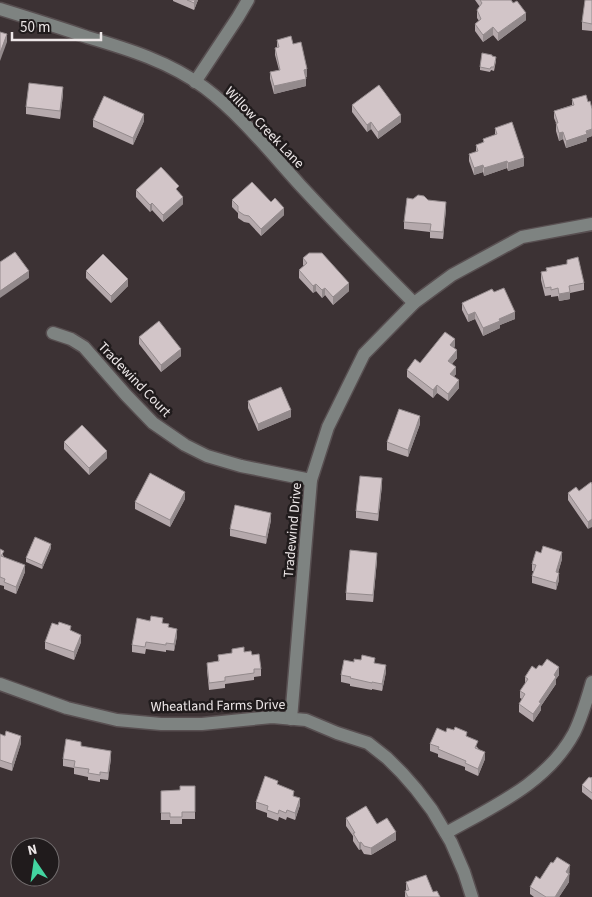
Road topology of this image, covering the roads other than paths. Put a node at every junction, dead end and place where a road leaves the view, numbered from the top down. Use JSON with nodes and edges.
{"nodes":[{"id":1,"x":248,"y":0,"type":"edge"},
{"id":2,"x":0,"y":9,"type":"edge"},
{"id":3,"x":195,"y":82,"type":"junction"},
{"id":4,"x":592,"y":224,"type":"edge"},
{"id":5,"x":414,"y":302,"type":"junction"},
{"id":6,"x":53,"y":333,"type":"dead end"},
{"id":7,"x":310,"y":480,"type":"junction"},
{"id":8,"x":592,"y":682,"type":"edge"},
{"id":9,"x":0,"y":684,"type":"edge"},
{"id":10,"x":291,"y":719,"type":"junction"},
{"id":11,"x":446,"y":833,"type":"junction"},
{"id":12,"x":472,"y":897,"type":"edge"}],
"edges":[{"from":1,"to":3,"type":"street"},
{"from":2,"to":3,"type":"street","name":"Willow Creek Lane"},
{"from":3,"to":5,"type":"street","name":"Willow Creek Lane"},
{"from":4,"to":5,"type":"street","name":"Tradewind Drive"},
{"from":5,"to":7,"type":"street","name":"Tradewind Drive"},
{"from":6,"to":7,"type":"street","name":"Tradewind Court"},
{"from":7,"to":10,"type":"street","name":"Tradewind Drive"},
{"from":8,"to":11,"type":"street"},
{"from":9,"to":10,"type":"street","name":"Wheatland Farms Drive"},
{"from":10,"to":11,"type":"street","name":"Wheatland Farms Drive"},
{"from":11,"to":12,"type":"street","name":"Wheatland Farms Drive"}]}
